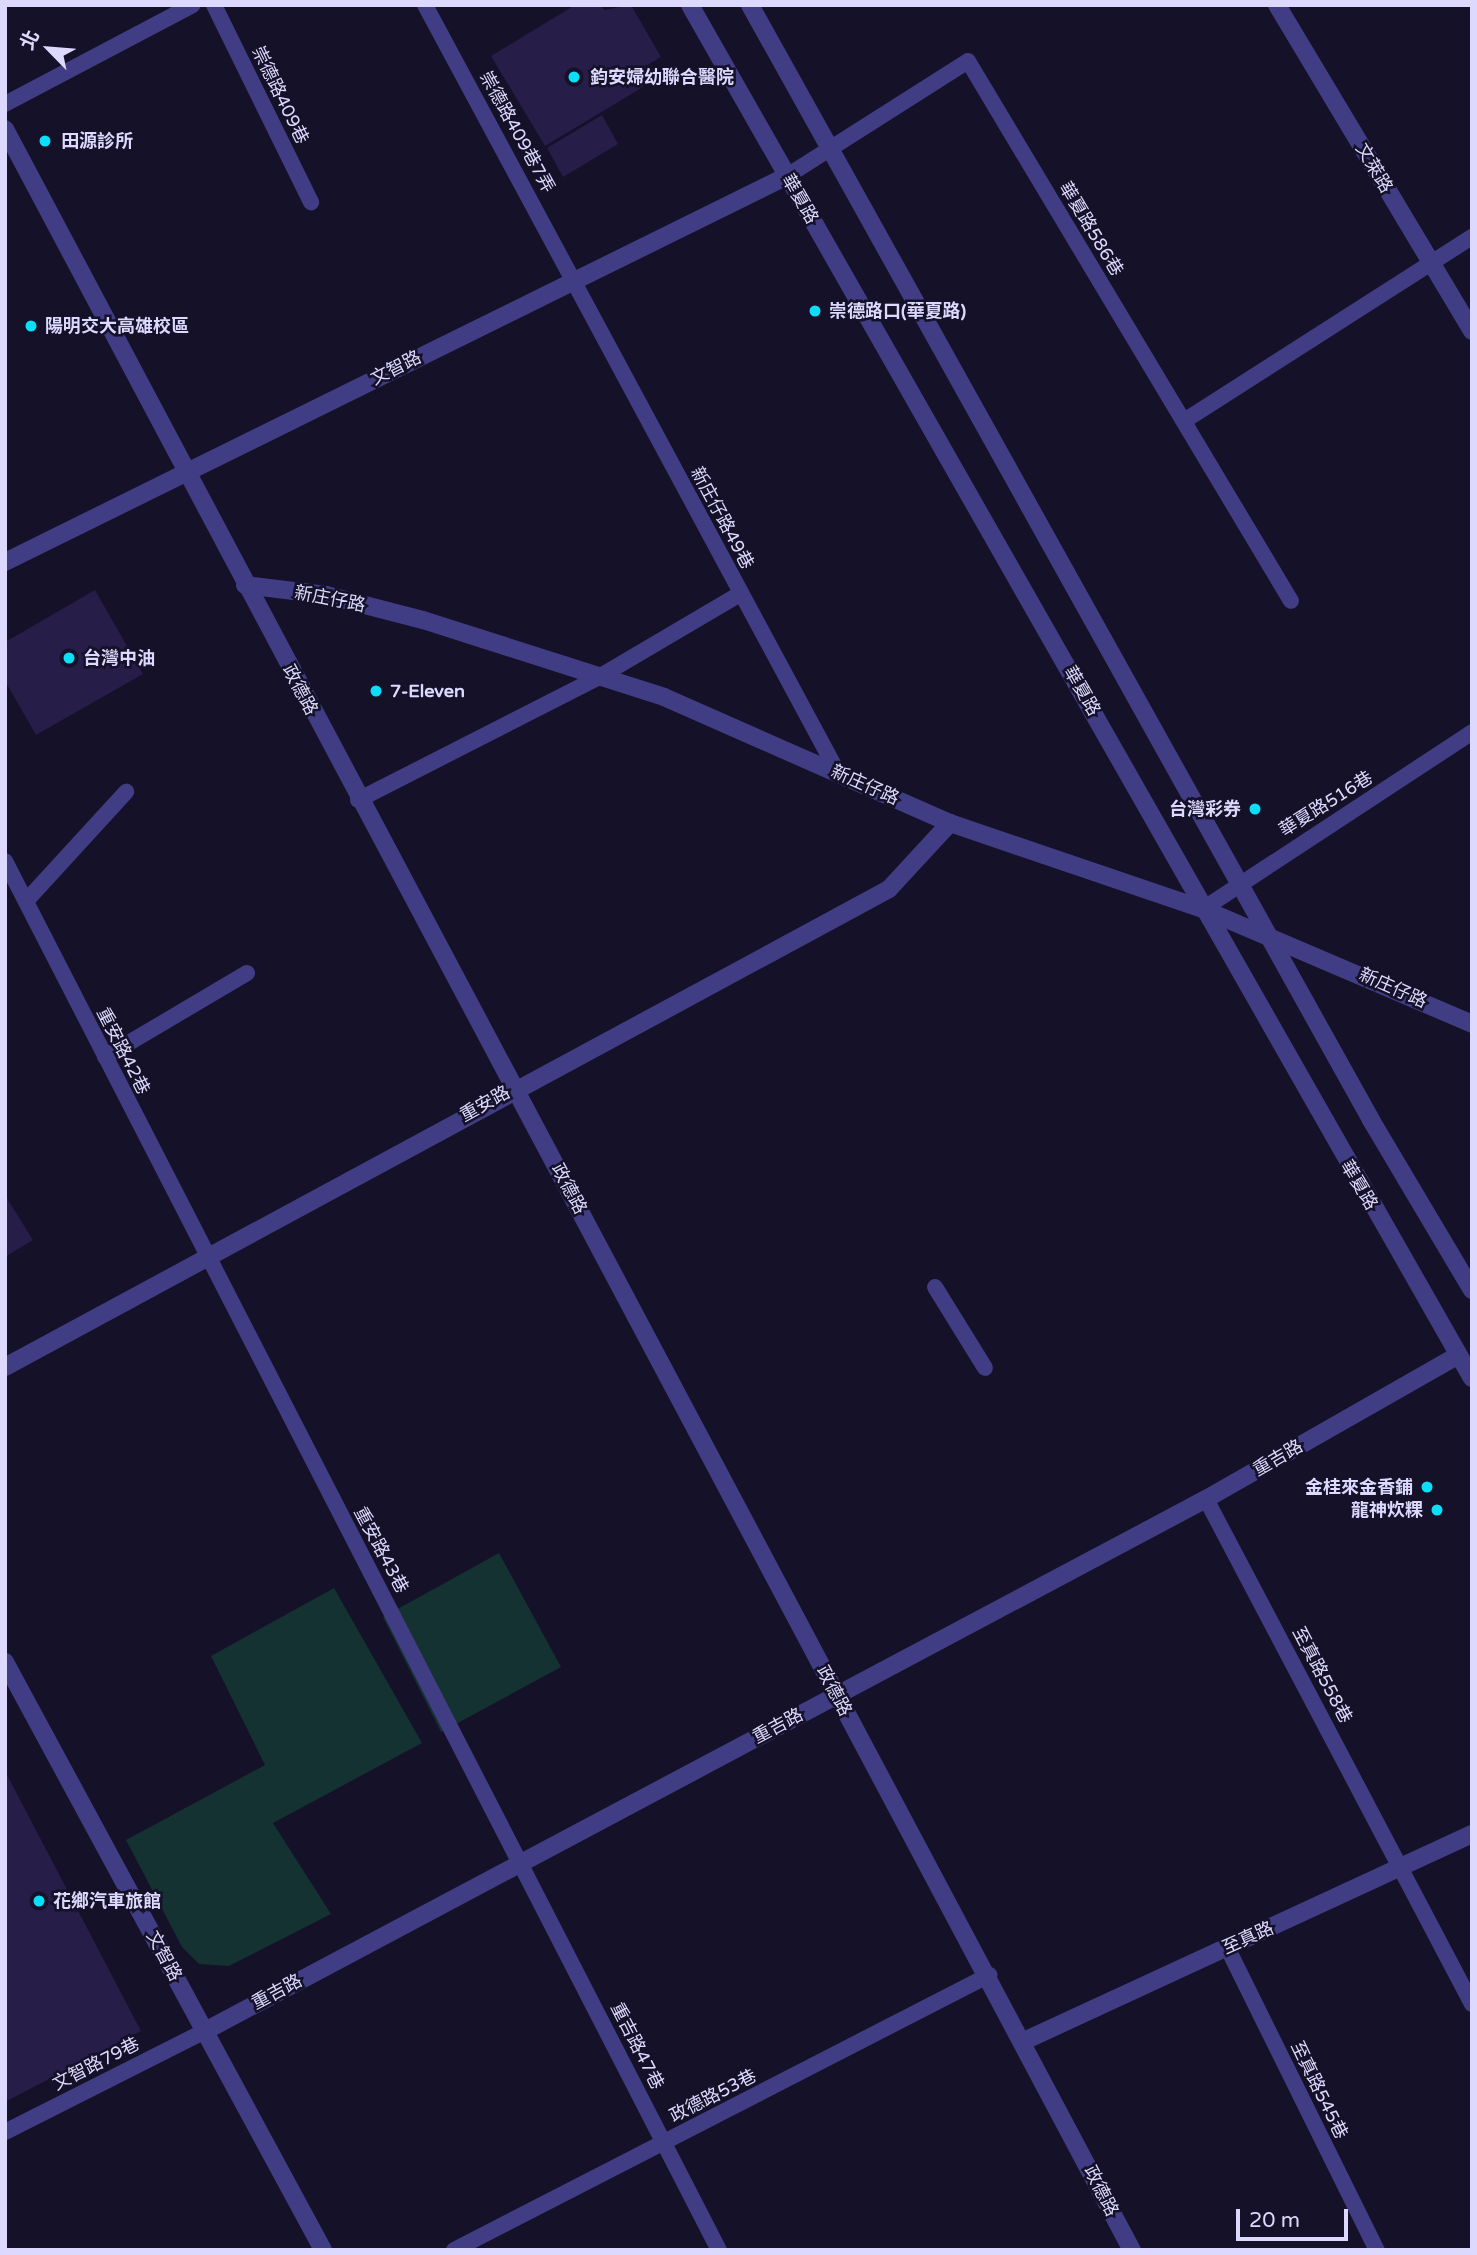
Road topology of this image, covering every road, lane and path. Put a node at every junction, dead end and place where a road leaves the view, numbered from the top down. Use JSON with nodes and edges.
{"nodes":[{"id":1,"x":193,"y":5,"type":"edge"},
{"id":2,"x":214,"y":5,"type":"edge"},
{"id":3,"x":425,"y":5,"type":"edge"},
{"id":4,"x":690,"y":5,"type":"edge"},
{"id":5,"x":750,"y":5,"type":"edge"},
{"id":6,"x":1277,"y":5,"type":"edge"},
{"id":7,"x":5,"y":104,"type":"edge"},
{"id":8,"x":5,"y":129,"type":"edge"},
{"id":9,"x":828,"y":150,"type":"junction"},
{"id":10,"x":787,"y":176,"type":"junction"},
{"id":11,"x":311,"y":202,"type":"dead end"},
{"id":12,"x":1472,"y":237,"type":"edge"},
{"id":13,"x":1431,"y":262,"type":"junction"},
{"id":14,"x":575,"y":278,"type":"junction"},
{"id":15,"x":1472,"y":331,"type":"edge"},
{"id":16,"x":1184,"y":421,"type":"junction"},
{"id":17,"x":186,"y":472,"type":"junction"},
{"id":18,"x":5,"y":562,"type":"edge"},
{"id":19,"x":245,"y":585,"type":"junction"},
{"id":20,"x":740,"y":594,"type":"junction"},
{"id":21,"x":1291,"y":601,"type":"dead end"},
{"id":22,"x":599,"y":677,"type":"junction"},
{"id":23,"x":1472,"y":732,"type":"edge"},
{"id":24,"x":838,"y":773,"type":"junction"},
{"id":25,"x":126,"y":792,"type":"dead end"},
{"id":26,"x":358,"y":800,"type":"junction"},
{"id":27,"x":950,"y":822,"type":"junction"},
{"id":28,"x":5,"y":861,"type":"edge"},
{"id":29,"x":1239,"y":880,"type":"junction"},
{"id":30,"x":27,"y":900,"type":"junction"},
{"id":31,"x":1203,"y":909,"type":"junction"},
{"id":32,"x":1272,"y":936,"type":"junction"},
{"id":33,"x":247,"y":973,"type":"dead end"},
{"id":34,"x":1472,"y":1024,"type":"edge"},
{"id":35,"x":105,"y":1057,"type":"junction"},
{"id":36,"x":515,"y":1087,"type":"junction"},
{"id":37,"x":207,"y":1258,"type":"junction"},
{"id":38,"x":936,"y":1287,"type":"dead end"},
{"id":39,"x":1472,"y":1290,"type":"edge"},
{"id":40,"x":1458,"y":1355,"type":"junction"},
{"id":41,"x":5,"y":1367,"type":"edge"},
{"id":42,"x":985,"y":1368,"type":"dead end"},
{"id":43,"x":1472,"y":1378,"type":"edge"},
{"id":44,"x":1206,"y":1499,"type":"junction"},
{"id":45,"x":5,"y":1662,"type":"edge"},
{"id":46,"x":836,"y":1696,"type":"junction"},
{"id":47,"x":1472,"y":1834,"type":"edge"},
{"id":48,"x":521,"y":1860,"type":"junction"},
{"id":49,"x":1404,"y":1868,"type":"junction"},
{"id":50,"x":1227,"y":1947,"type":"junction"},
{"id":51,"x":989,"y":1975,"type":"junction"},
{"id":52,"x":1472,"y":2004,"type":"edge"},
{"id":53,"x":205,"y":2031,"type":"junction"},
{"id":54,"x":1024,"y":2041,"type":"junction"},
{"id":55,"x":5,"y":2132,"type":"edge"},
{"id":56,"x":664,"y":2143,"type":"junction"},
{"id":57,"x":323,"y":2250,"type":"edge"},
{"id":58,"x":454,"y":2250,"type":"edge"},
{"id":59,"x":719,"y":2250,"type":"edge"},
{"id":60,"x":1132,"y":2250,"type":"edge"},
{"id":61,"x":1377,"y":2250,"type":"edge"}],
"edges":[{"from":1,"to":7,"type":"lane"},
{"from":2,"to":11,"type":"lane","name":"崇德路409巷"},
{"from":3,"to":14,"type":"lane","name":"崇德路409巷7弄"},
{"from":4,"to":10,"type":"street","name":"華夏路"},
{"from":5,"to":9,"type":"street"},
{"from":6,"to":13,"type":"street","name":"文萊路"},
{"from":8,"to":17,"type":"street","name":"政德路"},
{"from":9,"to":10,"type":"lane","name":"華夏路586巷"},
{"from":9,"to":16,"type":"lane","name":"華夏路586巷"},
{"from":9,"to":29,"type":"street"},
{"from":10,"to":14,"type":"street","name":"文智路"},
{"from":10,"to":31,"type":"street","name":"華夏路"},
{"from":12,"to":13,"type":"lane"},
{"from":13,"to":15,"type":"street","name":"文萊路"},
{"from":13,"to":16,"type":"lane"},
{"from":14,"to":17,"type":"street","name":"文智路"},
{"from":14,"to":20,"type":"lane","name":"新庄仔路49巷"},
{"from":16,"to":21,"type":"lane","name":"華夏路586巷"},
{"from":17,"to":18,"type":"street","name":"文智路"},
{"from":17,"to":19,"type":"street","name":"政德路"},
{"from":19,"to":22,"type":"street","name":"新庄仔路"},
{"from":19,"to":26,"type":"street","name":"政德路"},
{"from":20,"to":22,"type":"lane"},
{"from":20,"to":24,"type":"lane","name":"新庄仔路49巷"},
{"from":22,"to":24,"type":"street","name":"新庄仔路"},
{"from":22,"to":26,"type":"lane"},
{"from":23,"to":29,"type":"lane","name":"華夏路516巷"},
{"from":24,"to":27,"type":"street","name":"新庄仔路"},
{"from":25,"to":30,"type":"lane"},
{"from":26,"to":36,"type":"street","name":"政德路"},
{"from":27,"to":31,"type":"street","name":"新庄仔路"},
{"from":27,"to":36,"type":"street","name":"重安路"},
{"from":28,"to":30,"type":"lane","name":"重安路42巷"},
{"from":29,"to":31,"type":"lane","name":"華夏路516巷"},
{"from":29,"to":32,"type":"street"},
{"from":30,"to":35,"type":"lane","name":"重安路42巷"},
{"from":31,"to":32,"type":"street","name":"新庄仔路"},
{"from":31,"to":40,"type":"street","name":"華夏路"},
{"from":32,"to":34,"type":"street","name":"新庄仔路"},
{"from":32,"to":39,"type":"street"},
{"from":33,"to":35,"type":"lane"},
{"from":35,"to":37,"type":"lane","name":"重安路42巷"},
{"from":36,"to":37,"type":"street","name":"重安路"},
{"from":36,"to":46,"type":"street","name":"政德路"},
{"from":37,"to":41,"type":"street","name":"重安路"},
{"from":37,"to":48,"type":"lane","name":"重安路43巷"},
{"from":38,"to":42,"type":"lane"},
{"from":40,"to":43,"type":"street","name":"華夏路"},
{"from":40,"to":44,"type":"street","name":"重吉路"},
{"from":44,"to":46,"type":"street","name":"重吉路"},
{"from":44,"to":49,"type":"lane","name":"至真路558巷"},
{"from":45,"to":53,"type":"street","name":"文智路"},
{"from":46,"to":48,"type":"street","name":"重吉路"},
{"from":46,"to":51,"type":"street","name":"政德路"},
{"from":47,"to":49,"type":"street","name":"至真路"},
{"from":48,"to":53,"type":"street","name":"重吉路"},
{"from":48,"to":56,"type":"lane","name":"重吉路47巷"},
{"from":49,"to":50,"type":"street","name":"至真路"},
{"from":49,"to":52,"type":"lane","name":"至真路558巷"},
{"from":50,"to":54,"type":"street","name":"至真路"},
{"from":50,"to":61,"type":"lane","name":"至真路545巷"},
{"from":51,"to":54,"type":"street","name":"政德路"},
{"from":51,"to":56,"type":"lane","name":"政德路53巷"},
{"from":53,"to":55,"type":"lane","name":"文智路79巷"},
{"from":53,"to":57,"type":"street","name":"文智路"},
{"from":54,"to":60,"type":"street","name":"政德路"},
{"from":56,"to":58,"type":"lane","name":"政德路53巷"},
{"from":56,"to":59,"type":"lane","name":"重吉路47巷"}]}
